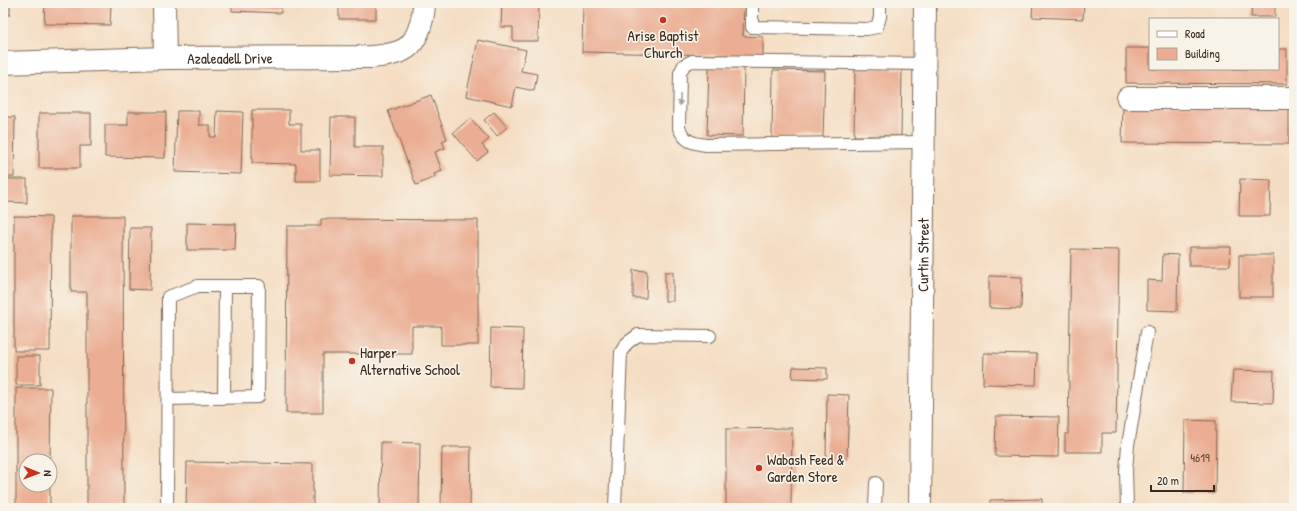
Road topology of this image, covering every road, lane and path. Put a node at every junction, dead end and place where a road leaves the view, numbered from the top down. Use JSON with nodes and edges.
{"nodes":[{"id":1,"x":164,"y":3,"type":"edge"},
{"id":2,"x":424,"y":3,"type":"edge"},
{"id":3,"x":752,"y":3,"type":"edge"},
{"id":4,"x":880,"y":3,"type":"edge"},
{"id":5,"x":925,"y":3,"type":"edge"},
{"id":6,"x":165,"y":58,"type":"junction"},
{"id":7,"x":3,"y":63,"type":"edge"},
{"id":8,"x":924,"y":64,"type":"junction"},
{"id":9,"x":1128,"y":98,"type":"dead end"},
{"id":10,"x":1294,"y":98,"type":"edge"},
{"id":11,"x":924,"y":142,"type":"junction"},
{"id":12,"x":225,"y":286,"type":"junction"},
{"id":13,"x":1147,"y":332,"type":"dead end"},
{"id":14,"x":710,"y":336,"type":"dead end"},
{"id":15,"x":224,"y":398,"type":"junction"},
{"id":16,"x":168,"y":399,"type":"junction"},
{"id":17,"x":876,"y":483,"type":"dead end"},
{"id":18,"x":167,"y":508,"type":"edge"},
{"id":19,"x":615,"y":508,"type":"edge"},
{"id":20,"x":876,"y":508,"type":"edge"},
{"id":21,"x":920,"y":508,"type":"edge"},
{"id":22,"x":1127,"y":508,"type":"edge"}],
"edges":[{"from":1,"to":6,"type":"street"},
{"from":2,"to":6,"type":"street","name":"Azaleadell Drive"},
{"from":3,"to":4,"type":"lane"},
{"from":5,"to":8,"type":"street","name":"Curtin Street"},
{"from":6,"to":7,"type":"street","name":"Azaleadell Drive"},
{"from":8,"to":11,"type":"street","name":"Curtin Street"},
{"from":8,"to":11,"type":"lane","one_way":true},
{"from":9,"to":10,"type":"street"},
{"from":11,"to":21,"type":"street","name":"Curtin Street"},
{"from":12,"to":15,"type":"lane"},
{"from":12,"to":15,"type":"lane"},
{"from":12,"to":16,"type":"lane"},
{"from":13,"to":22,"type":"lane"},
{"from":14,"to":19,"type":"lane"},
{"from":15,"to":16,"type":"lane"},
{"from":16,"to":18,"type":"lane"},
{"from":17,"to":20,"type":"lane"}]}
